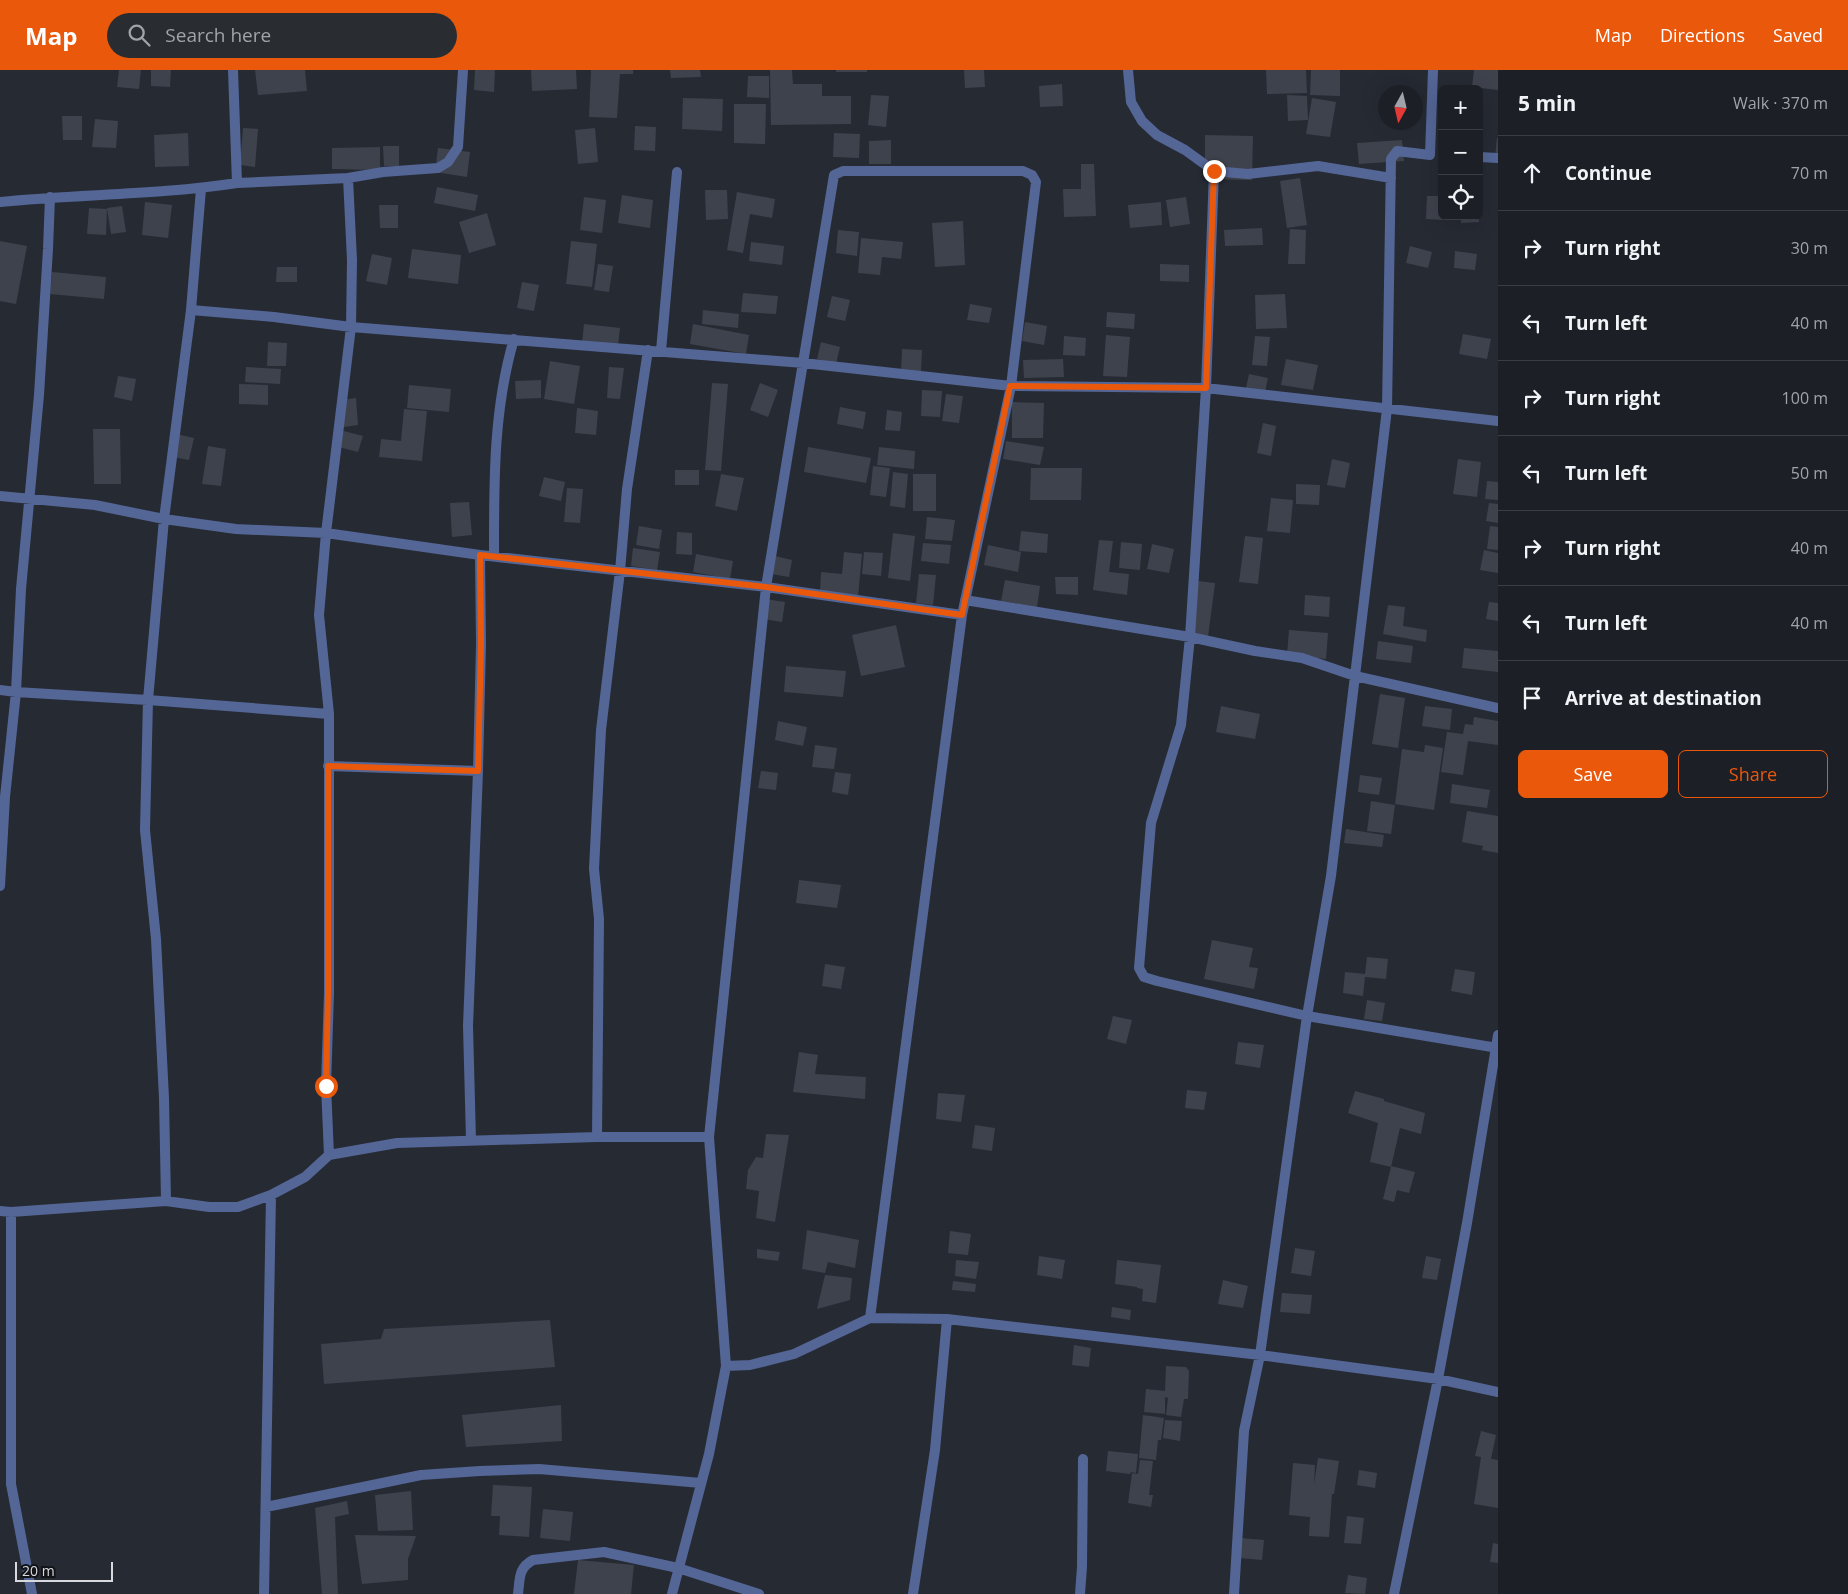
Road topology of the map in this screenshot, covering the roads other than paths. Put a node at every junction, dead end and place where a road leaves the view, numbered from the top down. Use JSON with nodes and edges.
{"nodes":[{"id":1,"x":233,"y":70,"type":"edge"},
{"id":2,"x":463,"y":70,"type":"edge"},
{"id":3,"x":1128,"y":70,"type":"edge"},
{"id":4,"x":1433,"y":70,"type":"edge"},
{"id":5,"x":1430,"y":155,"type":"junction"},
{"id":6,"x":1438,"y":156,"type":"edge"},
{"id":7,"x":1483,"y":157,"type":"edge"},
{"id":8,"x":1498,"y":158,"type":"edge"},
{"id":9,"x":1214,"y":171,"type":"junction"},
{"id":10,"x":677,"y":172,"type":"dead end"},
{"id":11,"x":348,"y":178,"type":"junction"},
{"id":12,"x":1391,"y":178,"type":"junction"},
{"id":13,"x":237,"y":183,"type":"junction"},
{"id":14,"x":201,"y":188,"type":"junction"},
{"id":15,"x":50,"y":197,"type":"junction"},
{"id":16,"x":0,"y":202,"type":"edge"},
{"id":17,"x":191,"y":310,"type":"junction"},
{"id":18,"x":351,"y":327,"type":"junction"},
{"id":19,"x":514,"y":340,"type":"junction"},
{"id":20,"x":648,"y":350,"type":"junction"},
{"id":21,"x":661,"y":351,"type":"junction"},
{"id":22,"x":803,"y":363,"type":"junction"},
{"id":23,"x":1010,"y":386,"type":"junction"},
{"id":24,"x":1206,"y":388,"type":"junction"},
{"id":25,"x":1387,"y":410,"type":"junction"},
{"id":26,"x":1498,"y":421,"type":"edge"},
{"id":27,"x":0,"y":496,"type":"edge"},
{"id":28,"x":30,"y":499,"type":"junction"},
{"id":29,"x":164,"y":519,"type":"junction"},
{"id":30,"x":326,"y":533,"type":"junction"},
{"id":31,"x":480,"y":555,"type":"junction"},
{"id":32,"x":494,"y":556,"type":"junction"},
{"id":33,"x":620,"y":571,"type":"junction"},
{"id":34,"x":766,"y":587,"type":"junction"},
{"id":35,"x":965,"y":600,"type":"junction"},
{"id":36,"x":962,"y":615,"type":"junction"},
{"id":37,"x":1190,"y":637,"type":"junction"},
{"id":38,"x":1355,"y":676,"type":"junction"},
{"id":39,"x":0,"y":690,"type":"edge"},
{"id":40,"x":16,"y":692,"type":"junction"},
{"id":41,"x":148,"y":700,"type":"junction"},
{"id":42,"x":1498,"y":708,"type":"edge"},
{"id":43,"x":329,"y":714,"type":"junction"},
{"id":44,"x":328,"y":766,"type":"junction"},
{"id":45,"x":478,"y":771,"type":"junction"},
{"id":46,"x":0,"y":886,"type":"edge"},
{"id":47,"x":1307,"y":1016,"type":"junction"},
{"id":48,"x":1498,"y":1035,"type":"edge"},
{"id":49,"x":1497,"y":1048,"type":"edge"},
{"id":50,"x":597,"y":1137,"type":"junction"},
{"id":51,"x":709,"y":1137,"type":"junction"},
{"id":52,"x":471,"y":1140,"type":"junction"},
{"id":53,"x":330,"y":1155,"type":"junction"},
{"id":54,"x":271,"y":1194,"type":"junction"},
{"id":55,"x":166,"y":1202,"type":"junction"},
{"id":56,"x":0,"y":1211,"type":"edge"},
{"id":57,"x":12,"y":1212,"type":"junction"},
{"id":58,"x":870,"y":1318,"type":"junction"},
{"id":59,"x":947,"y":1319,"type":"junction"},
{"id":60,"x":1260,"y":1355,"type":"junction"},
{"id":61,"x":726,"y":1366,"type":"junction"},
{"id":62,"x":1438,"y":1379,"type":"junction"},
{"id":63,"x":1498,"y":1392,"type":"edge"},
{"id":64,"x":1083,"y":1459,"type":"dead end"},
{"id":65,"x":701,"y":1483,"type":"junction"},
{"id":66,"x":266,"y":1507,"type":"junction"},
{"id":67,"x":678,"y":1568,"type":"junction"},
{"id":68,"x":32,"y":1594,"type":"edge"},
{"id":69,"x":264,"y":1594,"type":"edge"},
{"id":70,"x":518,"y":1594,"type":"edge"},
{"id":71,"x":672,"y":1594,"type":"edge"},
{"id":72,"x":759,"y":1594,"type":"edge"},
{"id":73,"x":913,"y":1594,"type":"edge"},
{"id":74,"x":1080,"y":1594,"type":"edge"},
{"id":75,"x":1234,"y":1594,"type":"edge"},
{"id":76,"x":1394,"y":1594,"type":"edge"}],
"edges":[{"from":1,"to":13,"type":"street"},
{"from":2,"to":11,"type":"street"},
{"from":3,"to":9,"type":"street"},
{"from":4,"to":5,"type":"street"},
{"from":5,"to":6,"type":"street"},
{"from":5,"to":12,"type":"street"},
{"from":7,"to":8,"type":"street"},
{"from":9,"to":12,"type":"street"},
{"from":9,"to":24,"type":"street"},
{"from":10,"to":21,"type":"street"},
{"from":11,"to":13,"type":"street"},
{"from":11,"to":18,"type":"street"},
{"from":12,"to":25,"type":"street"},
{"from":13,"to":14,"type":"street"},
{"from":14,"to":15,"type":"street"},
{"from":14,"to":17,"type":"street"},
{"from":15,"to":16,"type":"street"},
{"from":15,"to":28,"type":"street"},
{"from":17,"to":18,"type":"street"},
{"from":17,"to":29,"type":"street"},
{"from":18,"to":19,"type":"street"},
{"from":18,"to":30,"type":"street"},
{"from":19,"to":20,"type":"street"},
{"from":19,"to":32,"type":"street"},
{"from":20,"to":21,"type":"street"},
{"from":20,"to":33,"type":"street"},
{"from":21,"to":22,"type":"street"},
{"from":22,"to":23,"type":"street"},
{"from":22,"to":23,"type":"street"},
{"from":22,"to":34,"type":"street"},
{"from":23,"to":24,"type":"street"},
{"from":23,"to":35,"type":"street"},
{"from":24,"to":25,"type":"street"},
{"from":24,"to":37,"type":"street"},
{"from":25,"to":26,"type":"street"},
{"from":25,"to":38,"type":"street"},
{"from":27,"to":28,"type":"street"},
{"from":28,"to":29,"type":"street"},
{"from":28,"to":40,"type":"street"},
{"from":29,"to":30,"type":"street"},
{"from":29,"to":41,"type":"street"},
{"from":30,"to":31,"type":"street"},
{"from":30,"to":43,"type":"street"},
{"from":31,"to":32,"type":"street"},
{"from":31,"to":45,"type":"street"},
{"from":32,"to":33,"type":"street"},
{"from":33,"to":34,"type":"street"},
{"from":33,"to":50,"type":"street"},
{"from":34,"to":36,"type":"street"},
{"from":34,"to":51,"type":"street"},
{"from":35,"to":36,"type":"street"},
{"from":35,"to":37,"type":"street"},
{"from":36,"to":58,"type":"street"},
{"from":37,"to":38,"type":"street"},
{"from":37,"to":47,"type":"street"},
{"from":38,"to":42,"type":"street"},
{"from":38,"to":47,"type":"street"},
{"from":39,"to":40,"type":"street"},
{"from":40,"to":41,"type":"street"},
{"from":40,"to":46,"type":"street"},
{"from":41,"to":43,"type":"street"},
{"from":41,"to":55,"type":"street"},
{"from":43,"to":44,"type":"street"},
{"from":44,"to":45,"type":"street"},
{"from":44,"to":53,"type":"street"},
{"from":45,"to":52,"type":"street"},
{"from":47,"to":49,"type":"street"},
{"from":47,"to":60,"type":"street"},
{"from":48,"to":49,"type":"street"},
{"from":49,"to":62,"type":"street"},
{"from":50,"to":51,"type":"street"},
{"from":50,"to":52,"type":"street"},
{"from":51,"to":61,"type":"street"},
{"from":52,"to":53,"type":"street"},
{"from":53,"to":54,"type":"street"},
{"from":54,"to":55,"type":"street"},
{"from":54,"to":66,"type":"street"},
{"from":55,"to":57,"type":"street"},
{"from":56,"to":57,"type":"street"},
{"from":57,"to":68,"type":"street"},
{"from":58,"to":59,"type":"street"},
{"from":58,"to":61,"type":"street"},
{"from":59,"to":60,"type":"street"},
{"from":59,"to":73,"type":"street"},
{"from":60,"to":62,"type":"street"},
{"from":60,"to":75,"type":"street"},
{"from":61,"to":65,"type":"street"},
{"from":62,"to":63,"type":"street"},
{"from":62,"to":76,"type":"street"},
{"from":64,"to":74,"type":"street"},
{"from":65,"to":66,"type":"street"},
{"from":65,"to":67,"type":"street"},
{"from":66,"to":69,"type":"street"},
{"from":67,"to":70,"type":"street"},
{"from":67,"to":71,"type":"street"},
{"from":67,"to":72,"type":"street"}]}
